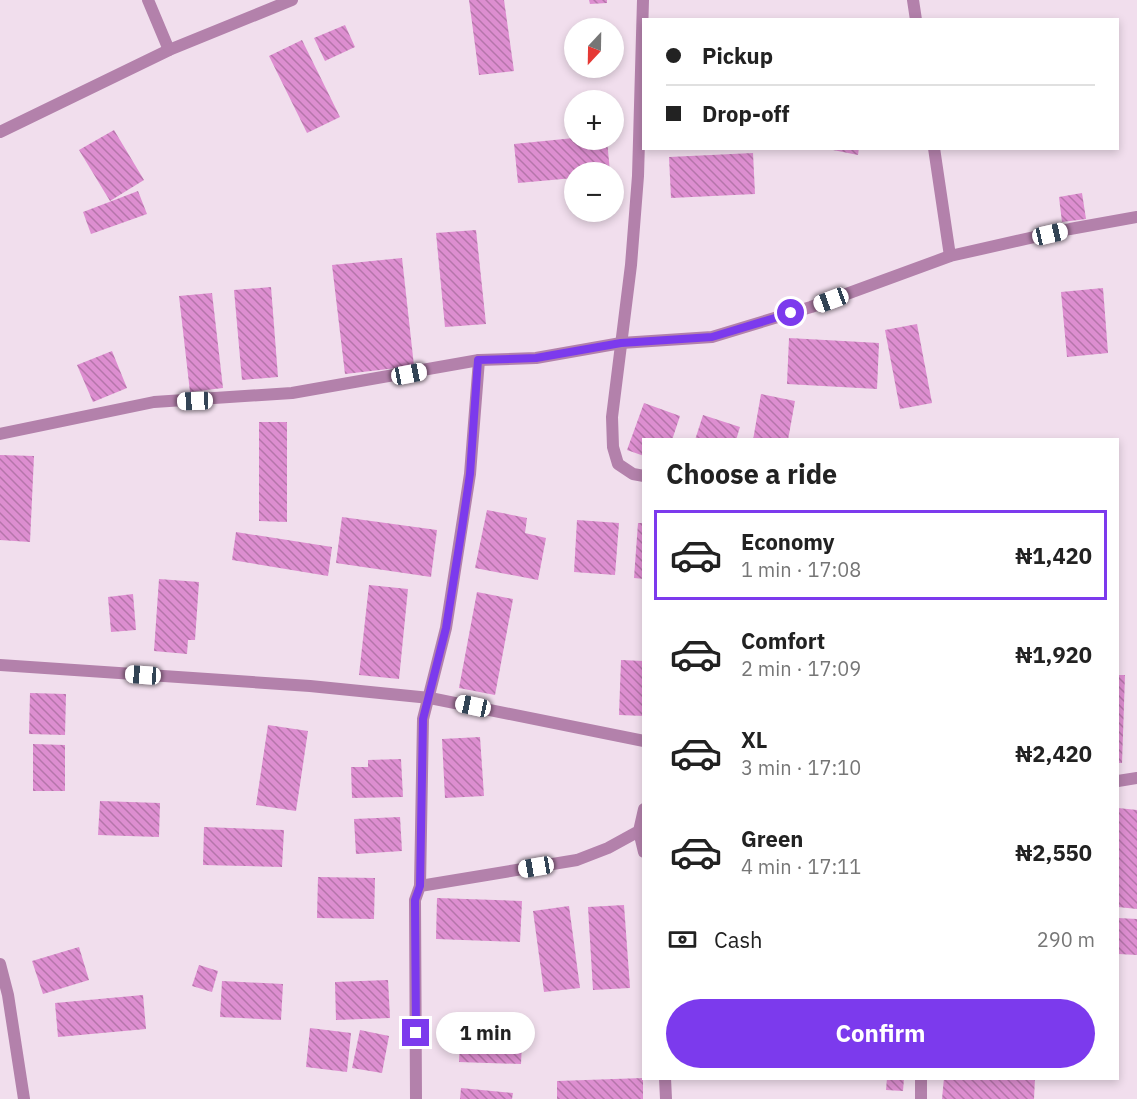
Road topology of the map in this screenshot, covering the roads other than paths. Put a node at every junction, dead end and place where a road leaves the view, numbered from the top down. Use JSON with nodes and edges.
{"nodes":[{"id":1,"x":148,"y":0,"type":"edge"},
{"id":2,"x":292,"y":0,"type":"edge"},
{"id":3,"x":643,"y":0,"type":"edge"},
{"id":4,"x":913,"y":0,"type":"edge"},
{"id":5,"x":642,"y":18,"type":"edge"},
{"id":6,"x":916,"y":18,"type":"edge"},
{"id":7,"x":642,"y":35,"type":"edge"},
{"id":8,"x":169,"y":51,"type":"junction"},
{"id":9,"x":0,"y":132,"type":"edge"},
{"id":10,"x":934,"y":150,"type":"edge"},
{"id":11,"x":1137,"y":217,"type":"edge"},
{"id":12,"x":950,"y":256,"type":"junction"},
{"id":13,"x":621,"y":343,"type":"junction"},
{"id":14,"x":478,"y":360,"type":"junction"},
{"id":15,"x":0,"y":434,"type":"edge"},
{"id":16,"x":642,"y":476,"type":"edge"},
{"id":17,"x":0,"y":664,"type":"edge"},
{"id":18,"x":430,"y":698,"type":"junction"},
{"id":19,"x":642,"y":741,"type":"edge"},
{"id":20,"x":1137,"y":778,"type":"edge"},
{"id":21,"x":1119,"y":781,"type":"edge"},
{"id":22,"x":642,"y":818,"type":"edge"},
{"id":23,"x":639,"y":831,"type":"junction"},
{"id":24,"x":642,"y":844,"type":"edge"},
{"id":25,"x":420,"y":886,"type":"junction"},
{"id":26,"x":0,"y":964,"type":"edge"},
{"id":27,"x":665,"y":1080,"type":"edge"},
{"id":28,"x":921,"y":1080,"type":"edge"},
{"id":29,"x":24,"y":1099,"type":"edge"},
{"id":30,"x":416,"y":1099,"type":"edge"},
{"id":31,"x":666,"y":1099,"type":"edge"},
{"id":32,"x":921,"y":1099,"type":"edge"}],
"edges":[{"from":1,"to":8,"type":"street"},
{"from":2,"to":8,"type":"street"},
{"from":3,"to":5,"type":"street"},
{"from":4,"to":6,"type":"street"},
{"from":7,"to":13,"type":"street"},
{"from":8,"to":9,"type":"street"},
{"from":10,"to":12,"type":"street"},
{"from":11,"to":12,"type":"street"},
{"from":12,"to":13,"type":"street"},
{"from":13,"to":14,"type":"street"},
{"from":13,"to":16,"type":"street"},
{"from":14,"to":15,"type":"street"},
{"from":14,"to":18,"type":"street"},
{"from":17,"to":18,"type":"street"},
{"from":18,"to":19,"type":"street"},
{"from":18,"to":25,"type":"street"},
{"from":20,"to":21,"type":"street"},
{"from":22,"to":23,"type":"street"},
{"from":23,"to":24,"type":"street"},
{"from":23,"to":25,"type":"street"},
{"from":25,"to":30,"type":"street"},
{"from":26,"to":29,"type":"street"},
{"from":27,"to":31,"type":"street"},
{"from":28,"to":32,"type":"street"}]}
